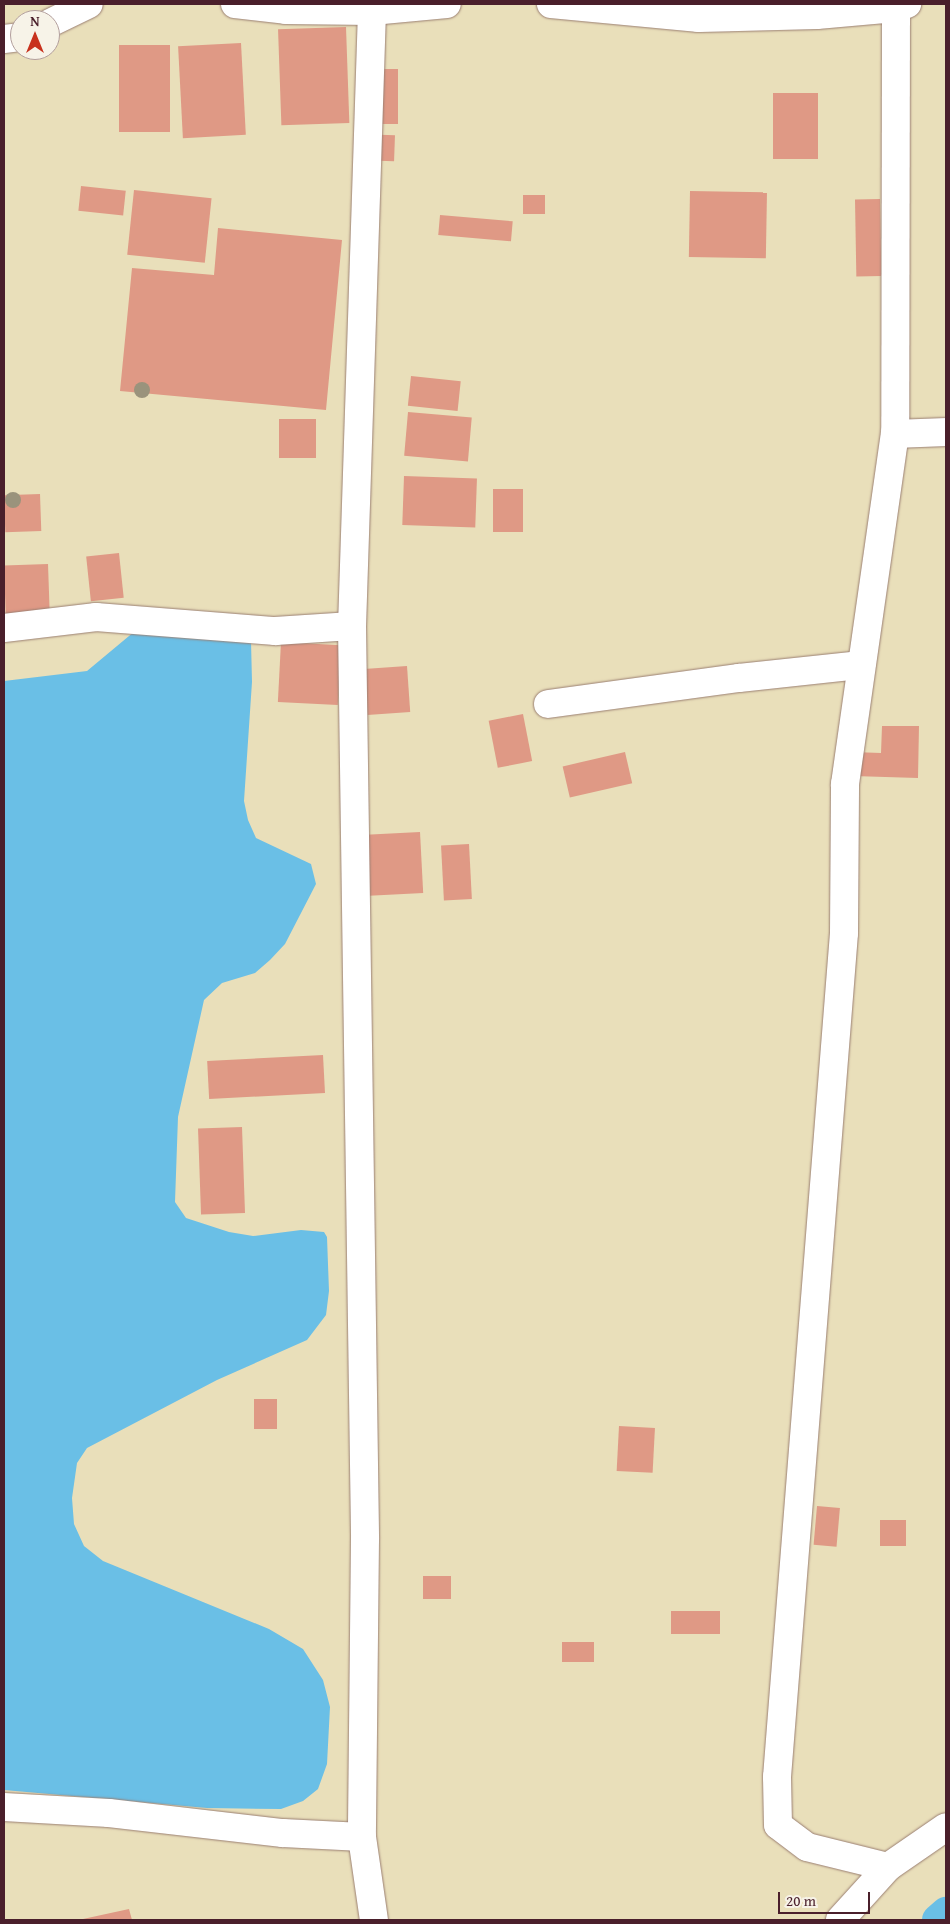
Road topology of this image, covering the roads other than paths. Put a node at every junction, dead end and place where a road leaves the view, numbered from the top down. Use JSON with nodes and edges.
{"nodes":[{"id":1,"x":89,"y":4,"type":"edge"},
{"id":2,"x":235,"y":4,"type":"edge"},
{"id":3,"x":447,"y":4,"type":"edge"},
{"id":4,"x":551,"y":4,"type":"edge"},
{"id":5,"x":902,"y":6,"type":"edge"},
{"id":6,"x":372,"y":11,"type":"junction"},
{"id":7,"x":60,"y":18,"type":"edge"},
{"id":8,"x":946,"y":432,"type":"edge"},
{"id":9,"x":895,"y":434,"type":"junction"},
{"id":10,"x":352,"y":626,"type":"junction"},
{"id":11,"x":4,"y":628,"type":"edge"},
{"id":12,"x":861,"y":665,"type":"junction"},
{"id":13,"x":548,"y":704,"type":"dead end"},
{"id":14,"x":4,"y":1808,"type":"edge"},
{"id":15,"x":946,"y":1828,"type":"edge"},
{"id":16,"x":362,"y":1837,"type":"junction"},
{"id":17,"x":888,"y":1867,"type":"junction"},
{"id":18,"x":374,"y":1920,"type":"edge"},
{"id":19,"x":840,"y":1920,"type":"edge"}],
"edges":[{"from":1,"to":7,"type":"street"},
{"from":2,"to":6,"type":"street"},
{"from":3,"to":6,"type":"street"},
{"from":4,"to":5,"type":"street"},
{"from":5,"to":9,"type":"street"},
{"from":6,"to":10,"type":"street"},
{"from":8,"to":9,"type":"street"},
{"from":9,"to":12,"type":"street"},
{"from":10,"to":11,"type":"street"},
{"from":10,"to":16,"type":"street"},
{"from":12,"to":13,"type":"street"},
{"from":12,"to":17,"type":"street"},
{"from":14,"to":16,"type":"street"},
{"from":15,"to":17,"type":"street"},
{"from":16,"to":18,"type":"street"},
{"from":17,"to":19,"type":"street"}]}
